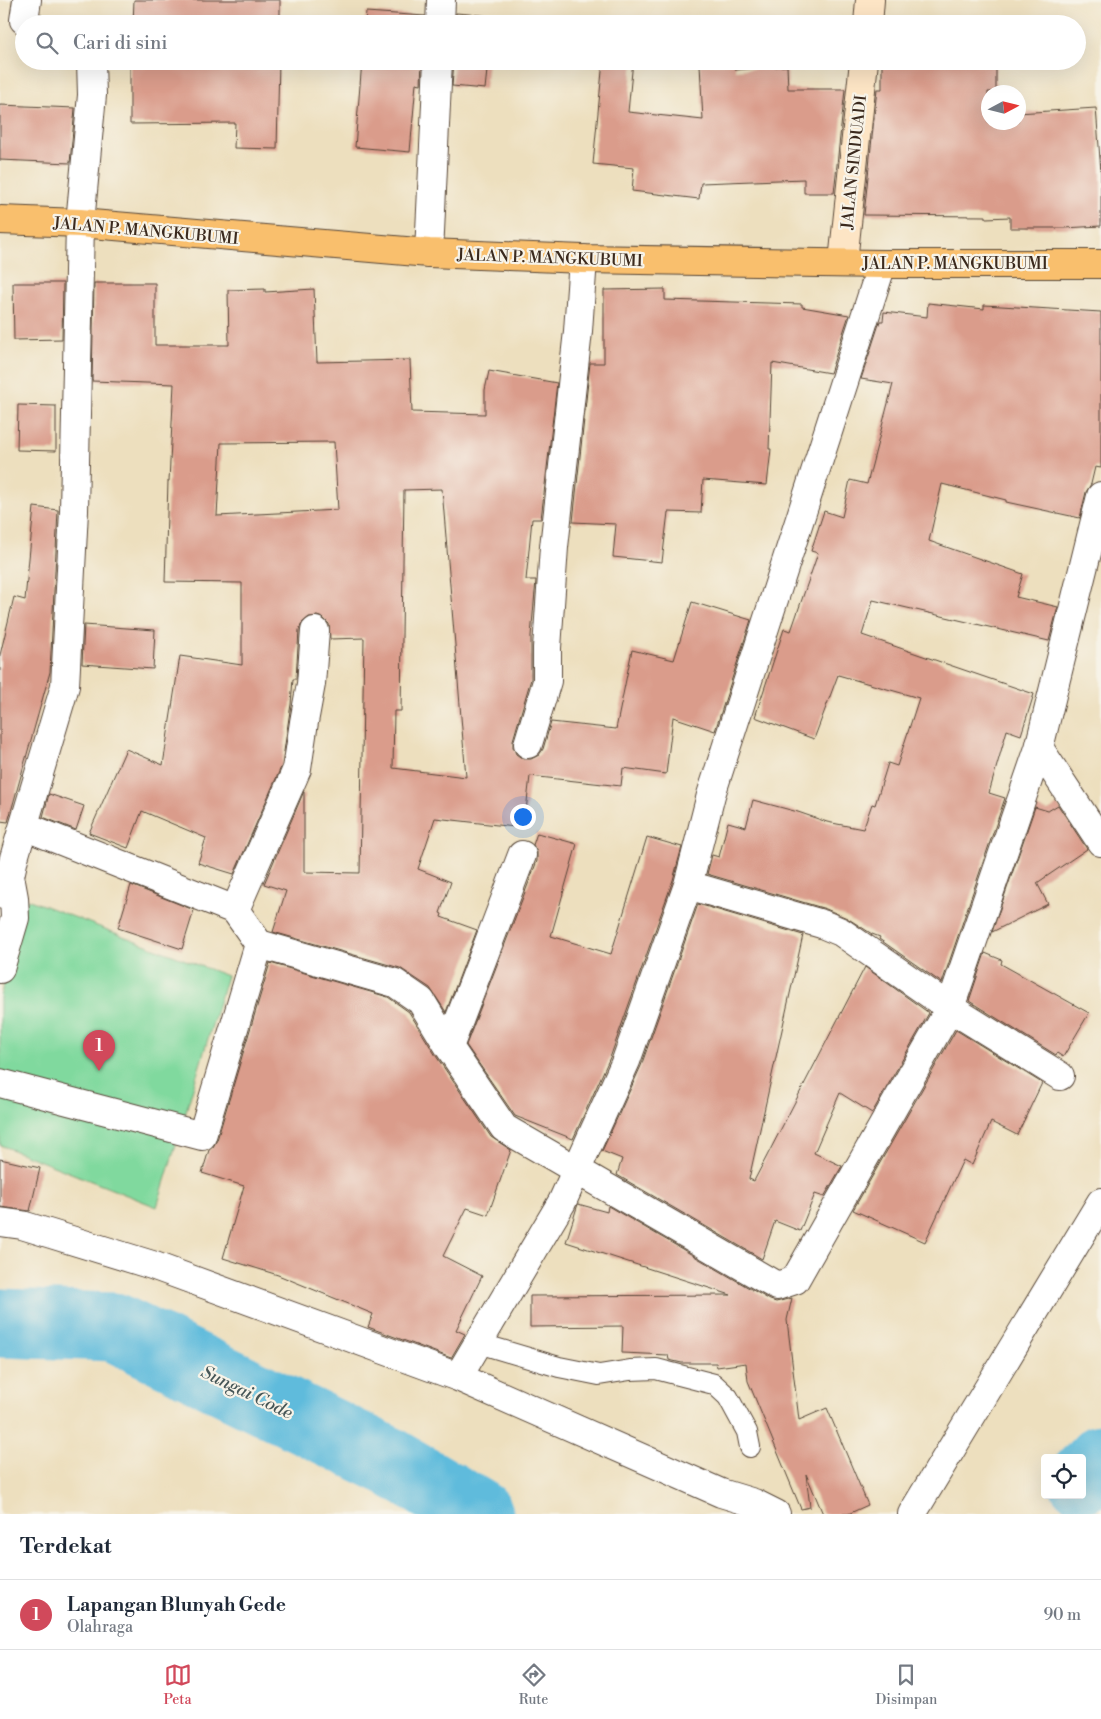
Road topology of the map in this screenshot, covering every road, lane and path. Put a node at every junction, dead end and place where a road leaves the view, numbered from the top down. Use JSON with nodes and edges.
{"nodes":[{"id":1,"x":26,"y":0,"type":"edge"},
{"id":2,"x":441,"y":0,"type":"edge"},
{"id":3,"x":870,"y":0,"type":"edge"},
{"id":4,"x":24,"y":15,"type":"edge"},
{"id":5,"x":440,"y":15,"type":"edge"},
{"id":6,"x":869,"y":15,"type":"edge"},
{"id":7,"x":92,"y":70,"type":"edge"},
{"id":8,"x":438,"y":70,"type":"edge"},
{"id":9,"x":863,"y":70,"type":"edge"},
{"id":10,"x":0,"y":220,"type":"edge"},
{"id":11,"x":80,"y":223,"type":"junction"},
{"id":12,"x":429,"y":254,"type":"junction"},
{"id":13,"x":583,"y":259,"type":"junction"},
{"id":14,"x":843,"y":262,"type":"junction"},
{"id":15,"x":882,"y":264,"type":"junction"},
{"id":16,"x":1101,"y":264,"type":"edge"},
{"id":17,"x":1101,"y":496,"type":"edge"},
{"id":18,"x":315,"y":631,"type":"dead end"},
{"id":19,"x":528,"y":744,"type":"dead end"},
{"id":20,"x":1039,"y":748,"type":"junction"},
{"id":21,"x":24,"y":826,"type":"junction"},
{"id":22,"x":1101,"y":842,"type":"edge"},
{"id":23,"x":522,"y":856,"type":"dead end"},
{"id":24,"x":688,"y":884,"type":"junction"},
{"id":25,"x":7,"y":896,"type":"edge"},
{"id":26,"x":235,"y":910,"type":"junction"},
{"id":27,"x":259,"y":944,"type":"junction"},
{"id":28,"x":0,"y":969,"type":"edge"},
{"id":29,"x":950,"y":1008,"type":"junction"},
{"id":30,"x":449,"y":1047,"type":"junction"},
{"id":31,"x":1060,"y":1076,"type":"dead end"},
{"id":32,"x":0,"y":1084,"type":"edge"},
{"id":33,"x":577,"y":1171,"type":"junction"},
{"id":34,"x":1101,"y":1202,"type":"edge"},
{"id":35,"x":0,"y":1222,"type":"edge"},
{"id":36,"x":478,"y":1343,"type":"junction"},
{"id":37,"x":458,"y":1377,"type":"junction"},
{"id":38,"x":750,"y":1447,"type":"dead end"},
{"id":39,"x":776,"y":1514,"type":"edge"},
{"id":40,"x":912,"y":1514,"type":"edge"}],
"edges":[{"from":1,"to":4,"type":"street"},
{"from":2,"to":5,"type":"street"},
{"from":3,"to":6,"type":"street"},
{"from":7,"to":11,"type":"street"},
{"from":8,"to":12,"type":"street"},
{"from":9,"to":14,"type":"street","name":"JALAN SINDUADI"},
{"from":10,"to":11,"type":"main road","name":"JALAN P. MANGKUBUMI"},
{"from":11,"to":12,"type":"main road","name":"JALAN P. MANGKUBUMI"},
{"from":11,"to":21,"type":"street"},
{"from":12,"to":13,"type":"main road","name":"JALAN P. MANGKUBUMI"},
{"from":13,"to":14,"type":"main road","name":"JALAN P. MANGKUBUMI"},
{"from":13,"to":19,"type":"street"},
{"from":14,"to":15,"type":"main road","name":"JALAN P. MANGKUBUMI"},
{"from":15,"to":16,"type":"main road","name":"JALAN P. MANGKUBUMI"},
{"from":15,"to":24,"type":"street"},
{"from":17,"to":20,"type":"street"},
{"from":18,"to":26,"type":"street"},
{"from":20,"to":22,"type":"street"},
{"from":20,"to":29,"type":"street"},
{"from":21,"to":25,"type":"street"},
{"from":21,"to":26,"type":"street"},
{"from":23,"to":30,"type":"street"},
{"from":24,"to":29,"type":"street"},
{"from":24,"to":33,"type":"street"},
{"from":25,"to":28,"type":"street"},
{"from":26,"to":27,"type":"street"},
{"from":27,"to":30,"type":"street"},
{"from":27,"to":32,"type":"street"},
{"from":29,"to":31,"type":"street"},
{"from":29,"to":33,"type":"street"},
{"from":30,"to":33,"type":"street"},
{"from":33,"to":36,"type":"street"},
{"from":34,"to":40,"type":"street"},
{"from":35,"to":37,"type":"street"},
{"from":36,"to":37,"type":"street"},
{"from":36,"to":38,"type":"lane"},
{"from":37,"to":39,"type":"street"}]}
